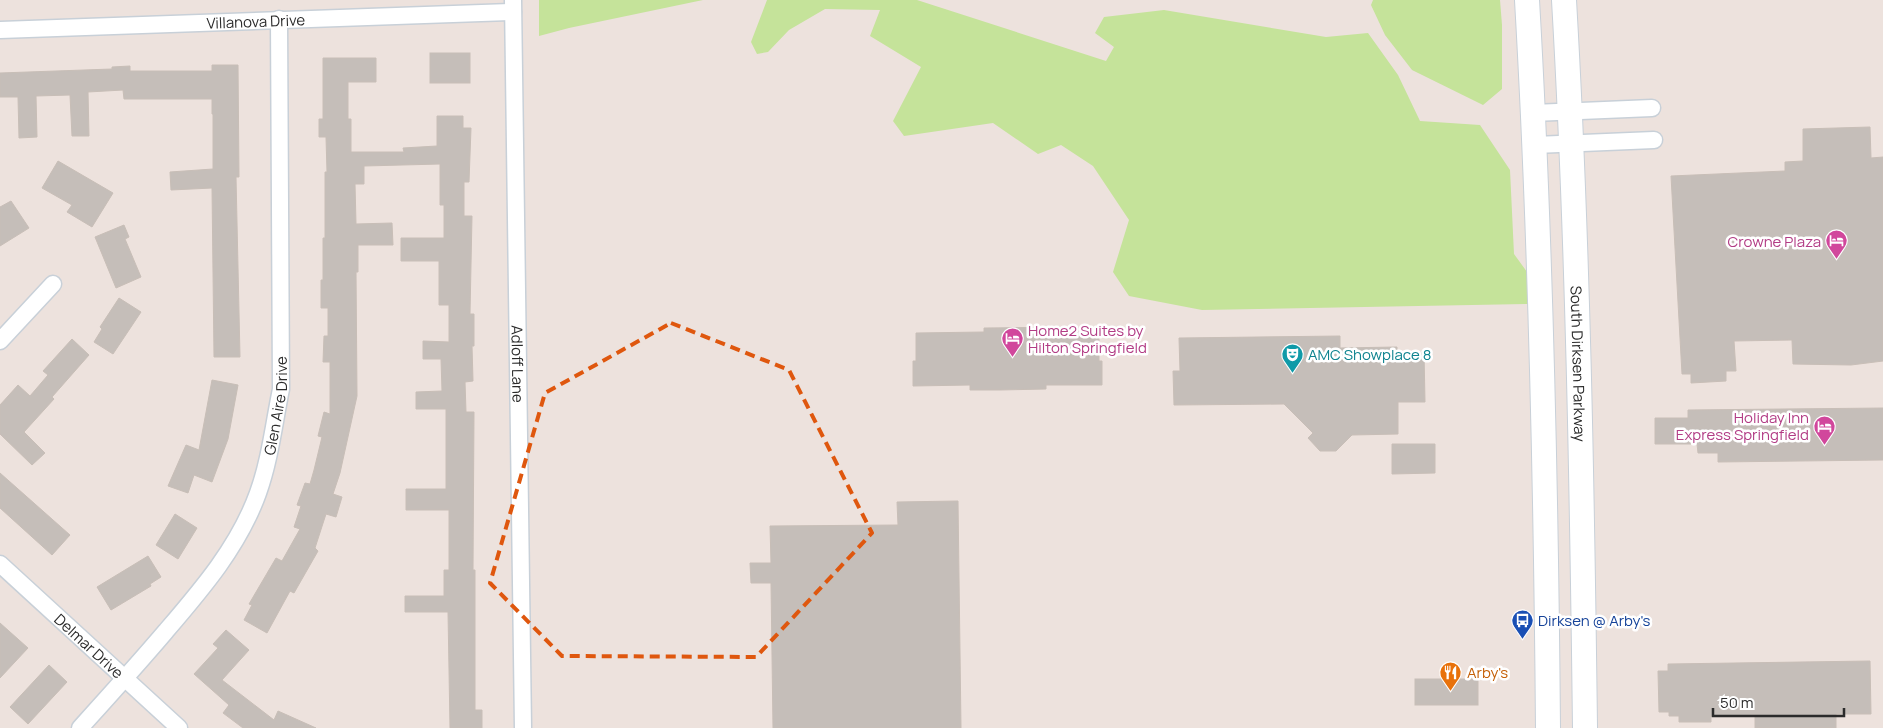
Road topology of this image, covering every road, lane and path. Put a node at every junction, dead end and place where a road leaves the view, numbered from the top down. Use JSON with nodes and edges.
{"nodes":[{"id":1,"x":1527,"y":0,"type":"edge"},
{"id":2,"x":1564,"y":0,"type":"edge"},
{"id":3,"x":513,"y":6,"type":"edge"},
{"id":4,"x":279,"y":19,"type":"junction"},
{"id":5,"x":0,"y":30,"type":"edge"},
{"id":6,"x":1652,"y":108,"type":"dead end"},
{"id":7,"x":1570,"y":112,"type":"junction"},
{"id":8,"x":1533,"y":113,"type":"junction"},
{"id":9,"x":1654,"y":140,"type":"dead end"},
{"id":10,"x":1572,"y":143,"type":"junction"},
{"id":11,"x":1535,"y":145,"type":"junction"},
{"id":12,"x":53,"y":284,"type":"dead end"},
{"id":13,"x":0,"y":342,"type":"edge"},
{"id":14,"x":0,"y":564,"type":"edge"},
{"id":15,"x":125,"y":678,"type":"junction"},
{"id":16,"x":80,"y":728,"type":"edge"},
{"id":17,"x":179,"y":728,"type":"edge"},
{"id":18,"x":523,"y":728,"type":"edge"},
{"id":19,"x":1548,"y":728,"type":"edge"},
{"id":20,"x":1585,"y":728,"type":"edge"}],
"edges":[{"from":1,"to":8,"type":"main road"},
{"from":2,"to":7,"type":"main road","name":"South Dirksen Parkway"},
{"from":3,"to":4,"type":"street","name":"Villanova Drive"},
{"from":3,"to":18,"type":"street","name":"Adloff Lane"},
{"from":4,"to":5,"type":"street","name":"Villanova Drive"},
{"from":4,"to":15,"type":"street","name":"Glen Aire Drive"},
{"from":6,"to":7,"type":"street"},
{"from":7,"to":8,"type":"street"},
{"from":7,"to":10,"type":"main road","name":"South Dirksen Parkway"},
{"from":8,"to":11,"type":"main road"},
{"from":9,"to":10,"type":"street"},
{"from":10,"to":11,"type":"street"},
{"from":10,"to":20,"type":"main road","name":"South Dirksen Parkway"},
{"from":11,"to":19,"type":"main road"},
{"from":12,"to":13,"type":"street"},
{"from":14,"to":15,"type":"street","name":"Delmar Drive"},
{"from":15,"to":16,"type":"street","name":"Glen Aire Drive"},
{"from":15,"to":17,"type":"street","name":"Delmar Drive"}]}
